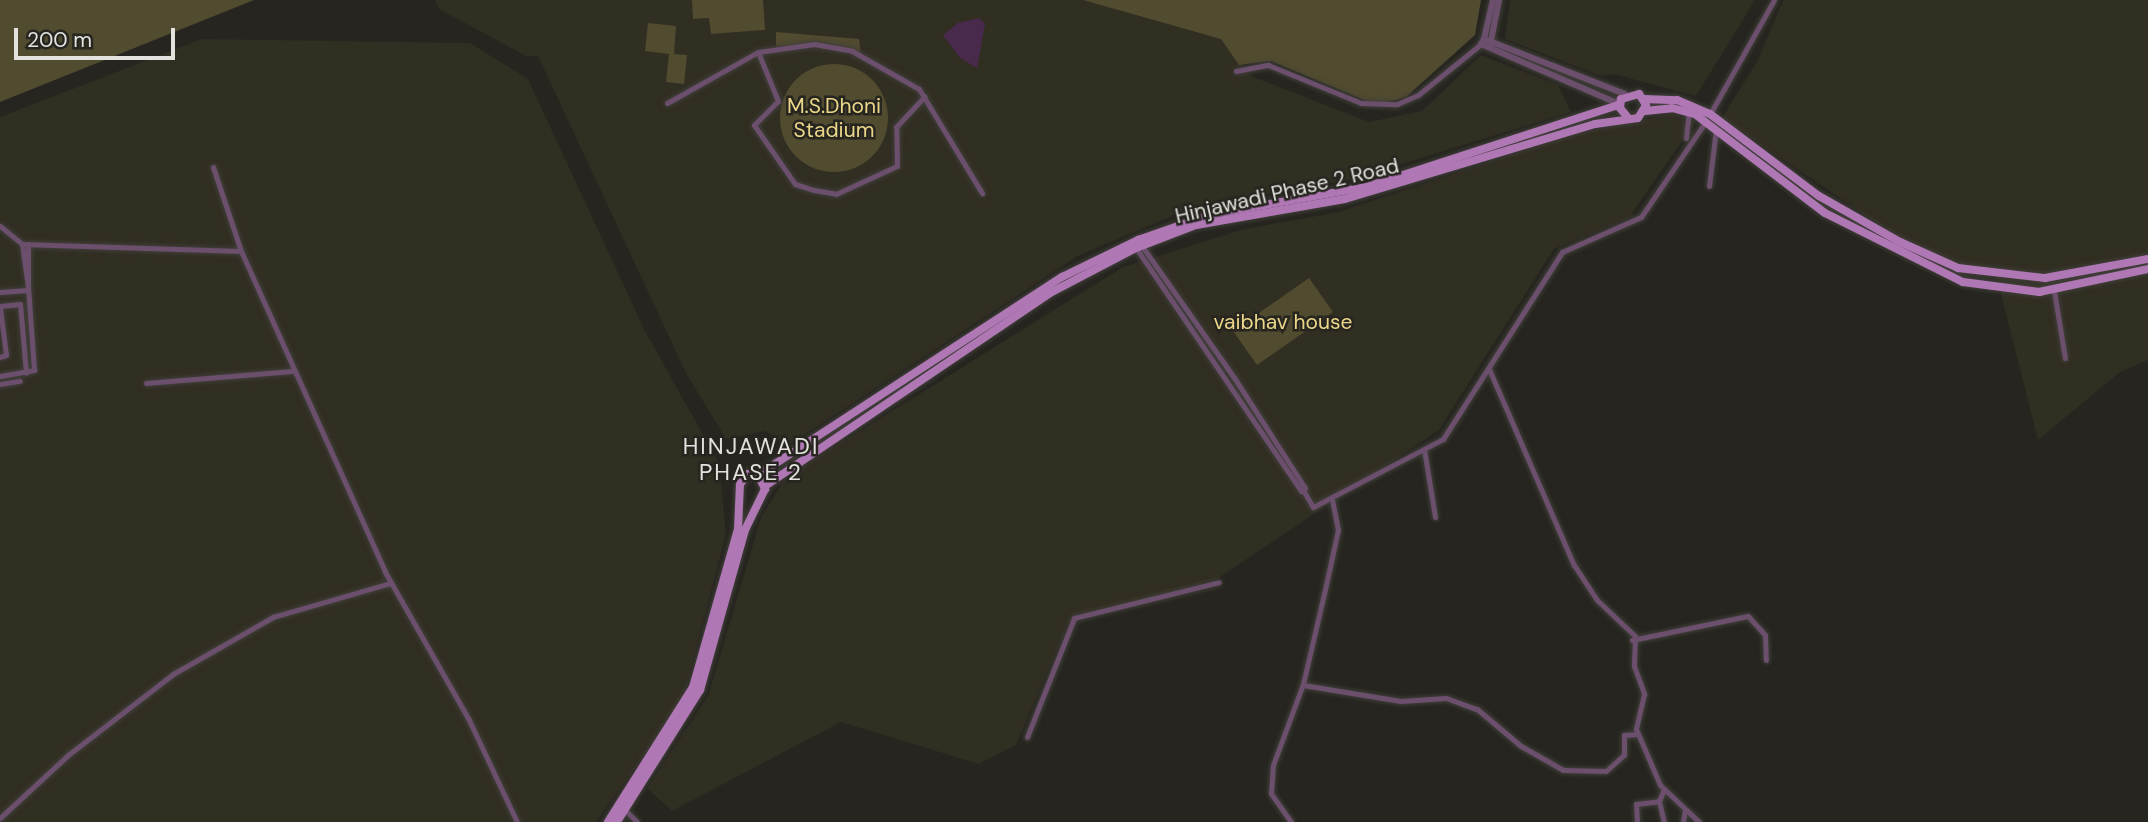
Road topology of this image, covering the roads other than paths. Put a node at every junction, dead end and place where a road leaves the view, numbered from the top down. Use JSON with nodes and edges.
{"nodes":[{"id":1,"x":1493,"y":0,"type":"edge"},
{"id":2,"x":1499,"y":0,"type":"edge"},
{"id":3,"x":1774,"y":0,"type":"edge"},
{"id":4,"x":1486,"y":44,"type":"junction"},
{"id":5,"x":758,"y":52,"type":"junction"},
{"id":6,"x":1236,"y":71,"type":"dead end"},
{"id":7,"x":1594,"y":92,"type":"junction"},
{"id":8,"x":1625,"y":94,"type":"junction"},
{"id":9,"x":925,"y":96,"type":"junction"},
{"id":10,"x":1644,"y":99,"type":"junction"},
{"id":11,"x":667,"y":103,"type":"dead end"},
{"id":12,"x":1619,"y":105,"type":"junction"},
{"id":13,"x":1645,"y":111,"type":"junction"},
{"id":14,"x":1689,"y":111,"type":"junction"},
{"id":15,"x":1592,"y":114,"type":"junction"},
{"id":16,"x":1708,"y":117,"type":"junction"},
{"id":17,"x":1628,"y":118,"type":"junction"},
{"id":18,"x":1716,"y":129,"type":"junction"},
{"id":19,"x":1686,"y":138,"type":"dead end"},
{"id":20,"x":212,"y":167,"type":"dead end"},
{"id":21,"x":1709,"y":186,"type":"dead end"},
{"id":22,"x":982,"y":193,"type":"dead end"},
{"id":23,"x":0,"y":226,"type":"edge"},
{"id":24,"x":25,"y":244,"type":"junction"},
{"id":25,"x":1137,"y":244,"type":"junction"},
{"id":26,"x":241,"y":251,"type":"junction"},
{"id":27,"x":2148,"y":260,"type":"edge"},
{"id":28,"x":2148,"y":269,"type":"edge"},
{"id":29,"x":28,"y":289,"type":"junction"},
{"id":30,"x":2054,"y":291,"type":"junction"},
{"id":31,"x":0,"y":292,"type":"edge"},
{"id":32,"x":0,"y":307,"type":"edge"},
{"id":33,"x":33,"y":337,"type":"junction"},
{"id":34,"x":23,"y":338,"type":"junction"},
{"id":35,"x":0,"y":357,"type":"edge"},
{"id":36,"x":2065,"y":358,"type":"dead end"},
{"id":37,"x":1489,"y":369,"type":"junction"},
{"id":38,"x":293,"y":371,"type":"junction"},
{"id":39,"x":26,"y":373,"type":"junction"},
{"id":40,"x":0,"y":377,"type":"edge"},
{"id":41,"x":20,"y":381,"type":"dead end"},
{"id":42,"x":146,"y":383,"type":"dead end"},
{"id":43,"x":1,"y":385,"type":"edge"},
{"id":44,"x":1252,"y":406,"type":"junction"},
{"id":45,"x":1245,"y":411,"type":"junction"},
{"id":46,"x":1424,"y":449,"type":"junction"},
{"id":47,"x":758,"y":475,"type":"junction"},
{"id":48,"x":765,"y":486,"type":"junction"},
{"id":49,"x":1303,"y":490,"type":"junction"},
{"id":50,"x":741,"y":493,"type":"junction"},
{"id":51,"x":759,"y":497,"type":"junction"},
{"id":52,"x":1332,"y":498,"type":"junction"},
{"id":53,"x":1435,"y":517,"type":"dead end"},
{"id":54,"x":1219,"y":582,"type":"dead end"},
{"id":55,"x":391,"y":583,"type":"junction"},
{"id":56,"x":1632,"y":640,"type":"junction"},
{"id":57,"x":1766,"y":660,"type":"dead end"},
{"id":58,"x":1303,"y":685,"type":"junction"},
{"id":59,"x":689,"y":703,"type":"junction"},
{"id":60,"x":1638,"y":734,"type":"junction"},
{"id":61,"x":1027,"y":737,"type":"dead end"},
{"id":62,"x":1664,"y":789,"type":"junction"},
{"id":63,"x":1659,"y":802,"type":"junction"},
{"id":64,"x":625,"y":810,"type":"junction"},
{"id":65,"x":1685,"y":810,"type":"junction"},
{"id":66,"x":0,"y":818,"type":"edge"},
{"id":67,"x":517,"y":822,"type":"edge"},
{"id":68,"x":608,"y":822,"type":"edge"},
{"id":69,"x":617,"y":822,"type":"edge"},
{"id":70,"x":637,"y":822,"type":"edge"},
{"id":71,"x":1291,"y":822,"type":"edge"},
{"id":72,"x":1637,"y":822,"type":"edge"},
{"id":73,"x":1664,"y":822,"type":"edge"},
{"id":74,"x":1683,"y":822,"type":"edge"},
{"id":75,"x":1699,"y":822,"type":"edge"}],
"edges":[{"from":1,"to":4,"type":"street"},
{"from":2,"to":4,"type":"street"},
{"from":3,"to":16,"type":"street"},
{"from":4,"to":6,"type":"street"},
{"from":4,"to":7,"type":"street"},
{"from":4,"to":8,"type":"street"},
{"from":5,"to":9,"type":"street"},
{"from":5,"to":9,"type":"street"},
{"from":5,"to":11,"type":"street"},
{"from":7,"to":12,"type":"street"},
{"from":7,"to":15,"type":"street"},
{"from":8,"to":10,"type":"main road"},
{"from":8,"to":12,"type":"main road"},
{"from":9,"to":22,"type":"street"},
{"from":10,"to":13,"type":"main road"},
{"from":10,"to":16,"type":"main road"},
{"from":12,"to":15,"type":"main road","name":"Hinjawadi Phase 2 Road"},
{"from":12,"to":17,"type":"main road"},
{"from":13,"to":14,"type":"main road"},
{"from":13,"to":17,"type":"main road","name":"Hinjawadi Phase 2 Road"},
{"from":14,"to":16,"type":"main road"},
{"from":14,"to":19,"type":"street"},
{"from":15,"to":25,"type":"main road","name":"Hinjawadi Phase 2 Road"},
{"from":16,"to":18,"type":"main road"},
{"from":16,"to":27,"type":"main road"},
{"from":16,"to":37,"type":"street"},
{"from":17,"to":25,"type":"main road","name":"Hinjawadi Phase 2 Road"},
{"from":18,"to":21,"type":"street"},
{"from":18,"to":30,"type":"main road"},
{"from":20,"to":26,"type":"street"},
{"from":23,"to":24,"type":"street"},
{"from":24,"to":26,"type":"street"},
{"from":24,"to":29,"type":"street"},
{"from":25,"to":44,"type":"street"},
{"from":25,"to":45,"type":"street"},
{"from":25,"to":47,"type":"main road","name":"Hinjawadi Phase 2 Road"},
{"from":25,"to":48,"type":"main road","name":"Hinjawadi Phase 2 Road"},
{"from":26,"to":38,"type":"street"},
{"from":28,"to":30,"type":"main road"},
{"from":29,"to":31,"type":"street"},
{"from":29,"to":33,"type":"street"},
{"from":30,"to":36,"type":"street"},
{"from":32,"to":34,"type":"street"},
{"from":32,"to":35,"type":"street"},
{"from":33,"to":34,"type":"street"},
{"from":33,"to":39,"type":"street"},
{"from":34,"to":39,"type":"street"},
{"from":37,"to":46,"type":"street"},
{"from":37,"to":56,"type":"street"},
{"from":38,"to":42,"type":"street"},
{"from":38,"to":55,"type":"street"},
{"from":39,"to":40,"type":"street"},
{"from":40,"to":43,"type":"street"},
{"from":41,"to":43,"type":"street"},
{"from":44,"to":45,"type":"street"},
{"from":44,"to":49,"type":"street"},
{"from":45,"to":49,"type":"street"},
{"from":46,"to":52,"type":"street"},
{"from":46,"to":53,"type":"street"},
{"from":47,"to":48,"type":"main road"},
{"from":47,"to":50,"type":"main road","name":"Hinjawadi Phase 2 Road"},
{"from":48,"to":51,"type":"main road"},
{"from":49,"to":52,"type":"street"},
{"from":50,"to":51,"type":"main road"},
{"from":50,"to":59,"type":"main road"},
{"from":51,"to":59,"type":"main road"},
{"from":52,"to":58,"type":"street"},
{"from":54,"to":61,"type":"street"},
{"from":55,"to":66,"type":"street"},
{"from":55,"to":67,"type":"street"},
{"from":56,"to":57,"type":"street"},
{"from":56,"to":60,"type":"street"},
{"from":58,"to":60,"type":"street"},
{"from":58,"to":71,"type":"street"},
{"from":59,"to":64,"type":"main road"},
{"from":59,"to":68,"type":"main road"},
{"from":60,"to":62,"type":"street"},
{"from":62,"to":63,"type":"street"},
{"from":62,"to":65,"type":"street"},
{"from":63,"to":72,"type":"street"},
{"from":63,"to":73,"type":"street"},
{"from":64,"to":69,"type":"main road"},
{"from":64,"to":70,"type":"street"},
{"from":65,"to":74,"type":"street"},
{"from":65,"to":75,"type":"street"}]}
